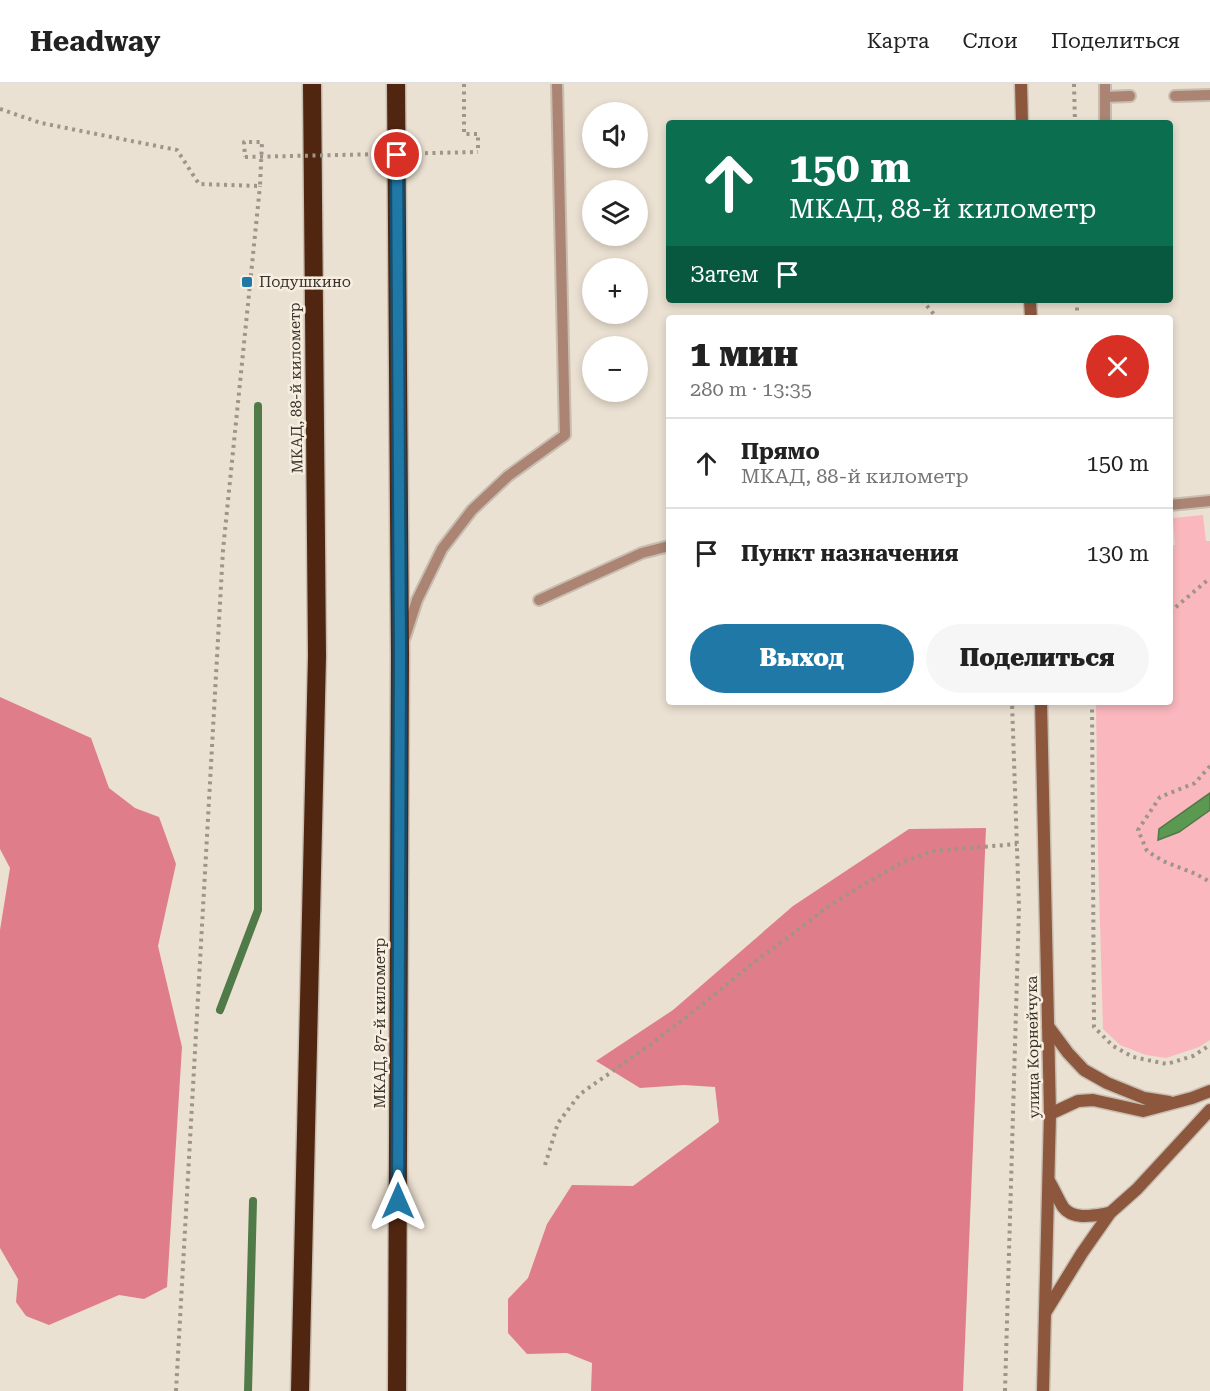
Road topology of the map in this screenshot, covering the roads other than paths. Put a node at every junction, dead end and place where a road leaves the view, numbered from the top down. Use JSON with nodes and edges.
{"nodes":[{"id":1,"x":312,"y":84,"type":"edge"},
{"id":2,"x":396,"y":84,"type":"edge"},
{"id":3,"x":557,"y":84,"type":"edge"},
{"id":4,"x":1021,"y":84,"type":"edge"},
{"id":5,"x":1105,"y":84,"type":"edge"},
{"id":6,"x":1210,"y":95,"type":"edge"},
{"id":7,"x":1130,"y":96,"type":"dead end"},
{"id":8,"x":1175,"y":96,"type":"dead end"},
{"id":9,"x":1105,"y":97,"type":"junction"},
{"id":10,"x":1022,"y":120,"type":"edge"},
{"id":11,"x":1105,"y":120,"type":"edge"},
{"id":12,"x":1210,"y":501,"type":"edge"},
{"id":13,"x":1173,"y":505,"type":"edge"},
{"id":14,"x":666,"y":547,"type":"edge"},
{"id":15,"x":539,"y":600,"type":"dead end"},
{"id":16,"x":400,"y":654,"type":"junction"},
{"id":17,"x":1041,"y":705,"type":"edge"},
{"id":18,"x":1048,"y":1026,"type":"junction"},
{"id":19,"x":1210,"y":1091,"type":"edge"},
{"id":20,"x":1173,"y":1103,"type":"junction"},
{"id":21,"x":1210,"y":1110,"type":"edge"},
{"id":22,"x":1050,"y":1114,"type":"junction"},
{"id":23,"x":1048,"y":1179,"type":"junction"},
{"id":24,"x":1110,"y":1213,"type":"junction"},
{"id":25,"x":1045,"y":1313,"type":"junction"},
{"id":26,"x":300,"y":1391,"type":"edge"},
{"id":27,"x":397,"y":1391,"type":"edge"},
{"id":28,"x":1043,"y":1391,"type":"edge"}],
"edges":[{"from":1,"to":26,"type":"highway","name":"МКАД, 88-й километр"},
{"from":2,"to":16,"type":"highway"},
{"from":3,"to":16,"type":"lane"},
{"from":4,"to":10,"type":"street"},
{"from":5,"to":9,"type":"lane"},
{"from":6,"to":8,"type":"lane"},
{"from":7,"to":9,"type":"lane"},
{"from":9,"to":11,"type":"lane"},
{"from":12,"to":13,"type":"lane"},
{"from":14,"to":15,"type":"lane"},
{"from":16,"to":27,"type":"highway","name":"МКАД, 87-й километр"},
{"from":17,"to":18,"type":"street","name":"улица Корнейчука"},
{"from":18,"to":20,"type":"street"},
{"from":18,"to":22,"type":"street","name":"улица Корнейчука"},
{"from":19,"to":20,"type":"street"},
{"from":20,"to":22,"type":"street"},
{"from":21,"to":24,"type":"street"},
{"from":22,"to":23,"type":"street","name":"улица Корнейчука"},
{"from":23,"to":24,"type":"street"},
{"from":23,"to":25,"type":"street","name":"улица Корнейчука"},
{"from":24,"to":25,"type":"street"},
{"from":25,"to":28,"type":"street","name":"улица Корнейчука"}]}
